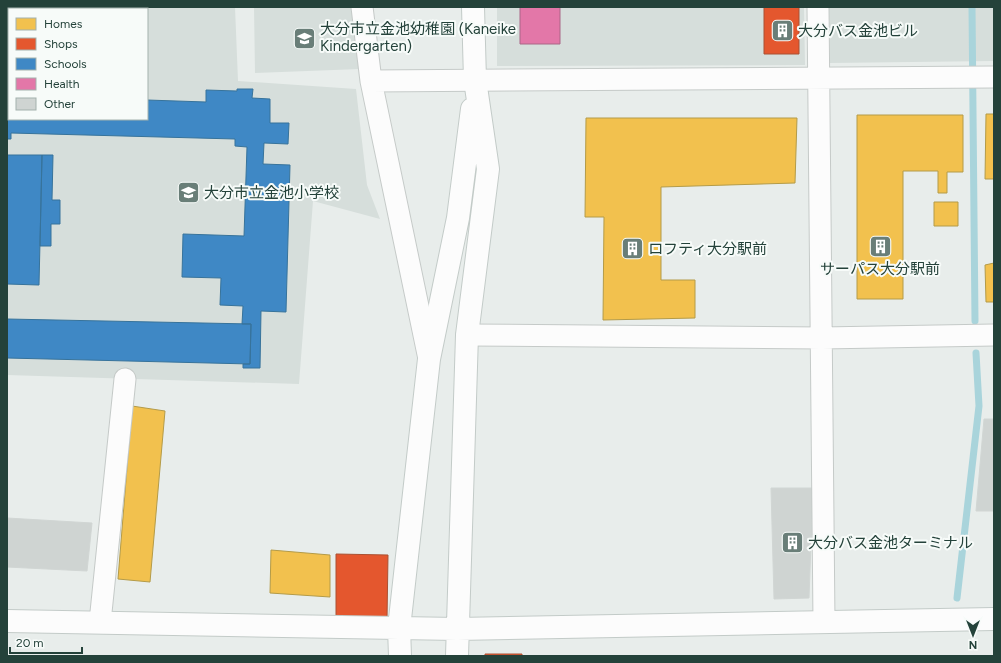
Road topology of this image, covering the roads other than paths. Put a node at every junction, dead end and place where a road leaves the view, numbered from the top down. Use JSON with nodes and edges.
{"nodes":[{"id":1,"x":362,"y":7,"type":"edge"},
{"id":2,"x":473,"y":7,"type":"edge"},
{"id":3,"x":818,"y":7,"type":"edge"},
{"id":4,"x":994,"y":77,"type":"edge"},
{"id":5,"x":818,"y":78,"type":"junction"},
{"id":6,"x":475,"y":80,"type":"junction"},
{"id":7,"x":371,"y":81,"type":"junction"},
{"id":8,"x":467,"y":335,"type":"junction"},
{"id":9,"x":994,"y":335,"type":"edge"},
{"id":10,"x":822,"y":338,"type":"junction"},
{"id":11,"x":429,"y":359,"type":"junction"},
{"id":12,"x":125,"y":379,"type":"dead end"},
{"id":13,"x":994,"y":619,"type":"edge"},
{"id":14,"x":7,"y":621,"type":"edge"},
{"id":15,"x":100,"y":622,"type":"junction"},
{"id":16,"x":824,"y":622,"type":"junction"},
{"id":17,"x":399,"y":628,"type":"junction"},
{"id":18,"x":457,"y":629,"type":"junction"},
{"id":19,"x":400,"y":656,"type":"edge"},
{"id":20,"x":457,"y":656,"type":"edge"}],
"edges":[{"from":1,"to":7,"type":"street"},
{"from":2,"to":6,"type":"street"},
{"from":3,"to":5,"type":"street"},
{"from":4,"to":5,"type":"street"},
{"from":5,"to":6,"type":"street"},
{"from":5,"to":10,"type":"street"},
{"from":6,"to":7,"type":"street"},
{"from":6,"to":8,"type":"street"},
{"from":6,"to":11,"type":"street"},
{"from":7,"to":11,"type":"street"},
{"from":8,"to":10,"type":"street"},
{"from":8,"to":18,"type":"street"},
{"from":9,"to":10,"type":"street"},
{"from":10,"to":16,"type":"street"},
{"from":11,"to":17,"type":"street"},
{"from":12,"to":15,"type":"street"},
{"from":13,"to":16,"type":"street"},
{"from":14,"to":15,"type":"street"},
{"from":15,"to":17,"type":"street"},
{"from":16,"to":18,"type":"street"},
{"from":17,"to":18,"type":"street"},
{"from":17,"to":19,"type":"street"},
{"from":18,"to":20,"type":"street"}]}
